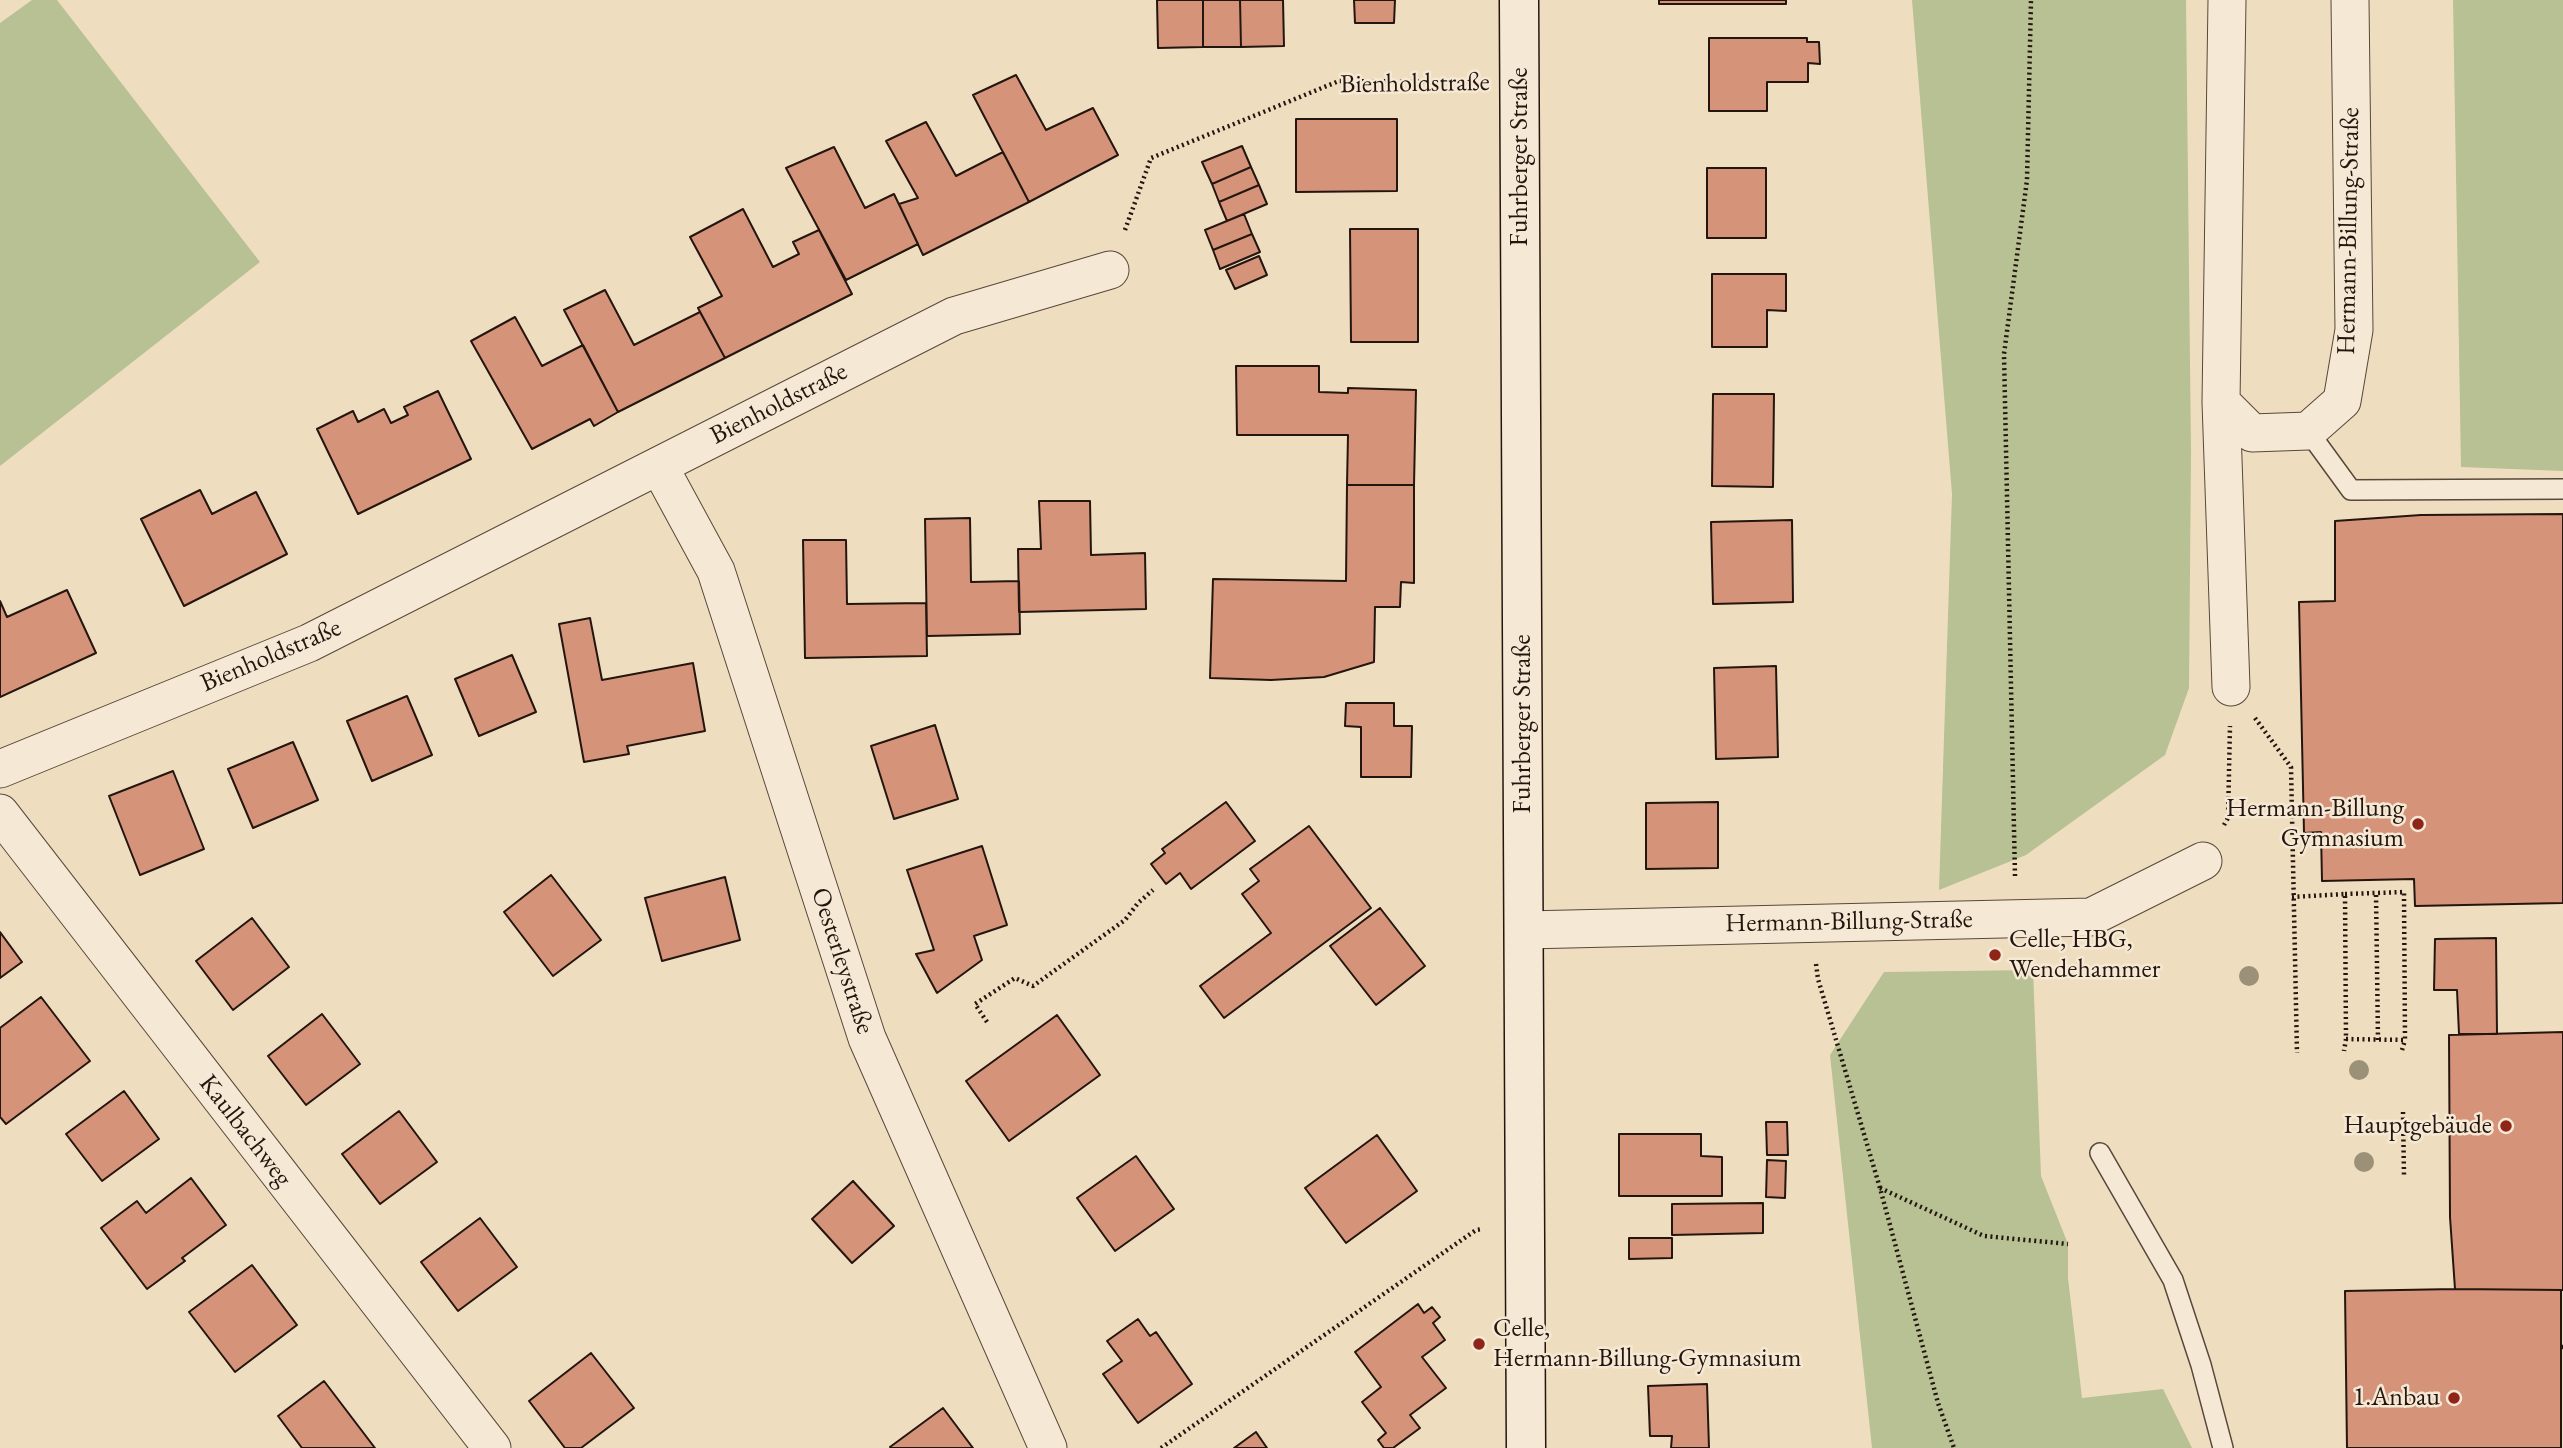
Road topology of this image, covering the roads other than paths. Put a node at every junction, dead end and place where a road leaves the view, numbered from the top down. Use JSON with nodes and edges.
{"nodes":[{"id":1,"x":1519,"y":0,"type":"edge"},
{"id":2,"x":2227,"y":0,"type":"edge"},
{"id":3,"x":2350,"y":0,"type":"edge"},
{"id":4,"x":1110,"y":270,"type":"road end"},
{"id":5,"x":2221,"y":402,"type":"junction"},
{"id":6,"x":2308,"y":431,"type":"junction"},
{"id":7,"x":659,"y":466,"type":"junction"},
{"id":8,"x":2563,"y":489,"type":"edge"},
{"id":9,"x":2231,"y":687,"type":"road end"},
{"id":10,"x":0,"y":769,"type":"edge"},
{"id":11,"x":0,"y":813,"type":"edge"},
{"id":12,"x":2203,"y":861,"type":"road end"},
{"id":13,"x":1525,"y":930,"type":"junction"},
{"id":14,"x":2100,"y":1153,"type":"dead end"},
{"id":15,"x":492,"y":1448,"type":"edge"},
{"id":16,"x":1048,"y":1448,"type":"edge"},
{"id":17,"x":1526,"y":1448,"type":"edge"},
{"id":18,"x":2223,"y":1448,"type":"edge"}],
"edges":[{"from":1,"to":13,"type":"main road","name":"Fuhrberger Straße"},
{"from":2,"to":5,"type":"street"},
{"from":3,"to":6,"type":"street","name":"Hermann-Billung-Straße"},
{"from":4,"to":7,"type":"street","name":"Bienholdstraße"},
{"from":5,"to":6,"type":"street"},
{"from":5,"to":9,"type":"street"},
{"from":6,"to":8,"type":"lane"},
{"from":7,"to":10,"type":"street","name":"Bienholdstraße"},
{"from":7,"to":16,"type":"street","name":"Oesterleystraße"},
{"from":11,"to":15,"type":"street","name":"Kaulbachweg"},
{"from":12,"to":13,"type":"street","name":"Hermann-Billung-Straße"},
{"from":13,"to":17,"type":"main road","name":"Fuhrberger Straße"},
{"from":14,"to":18,"type":"lane"}]}
